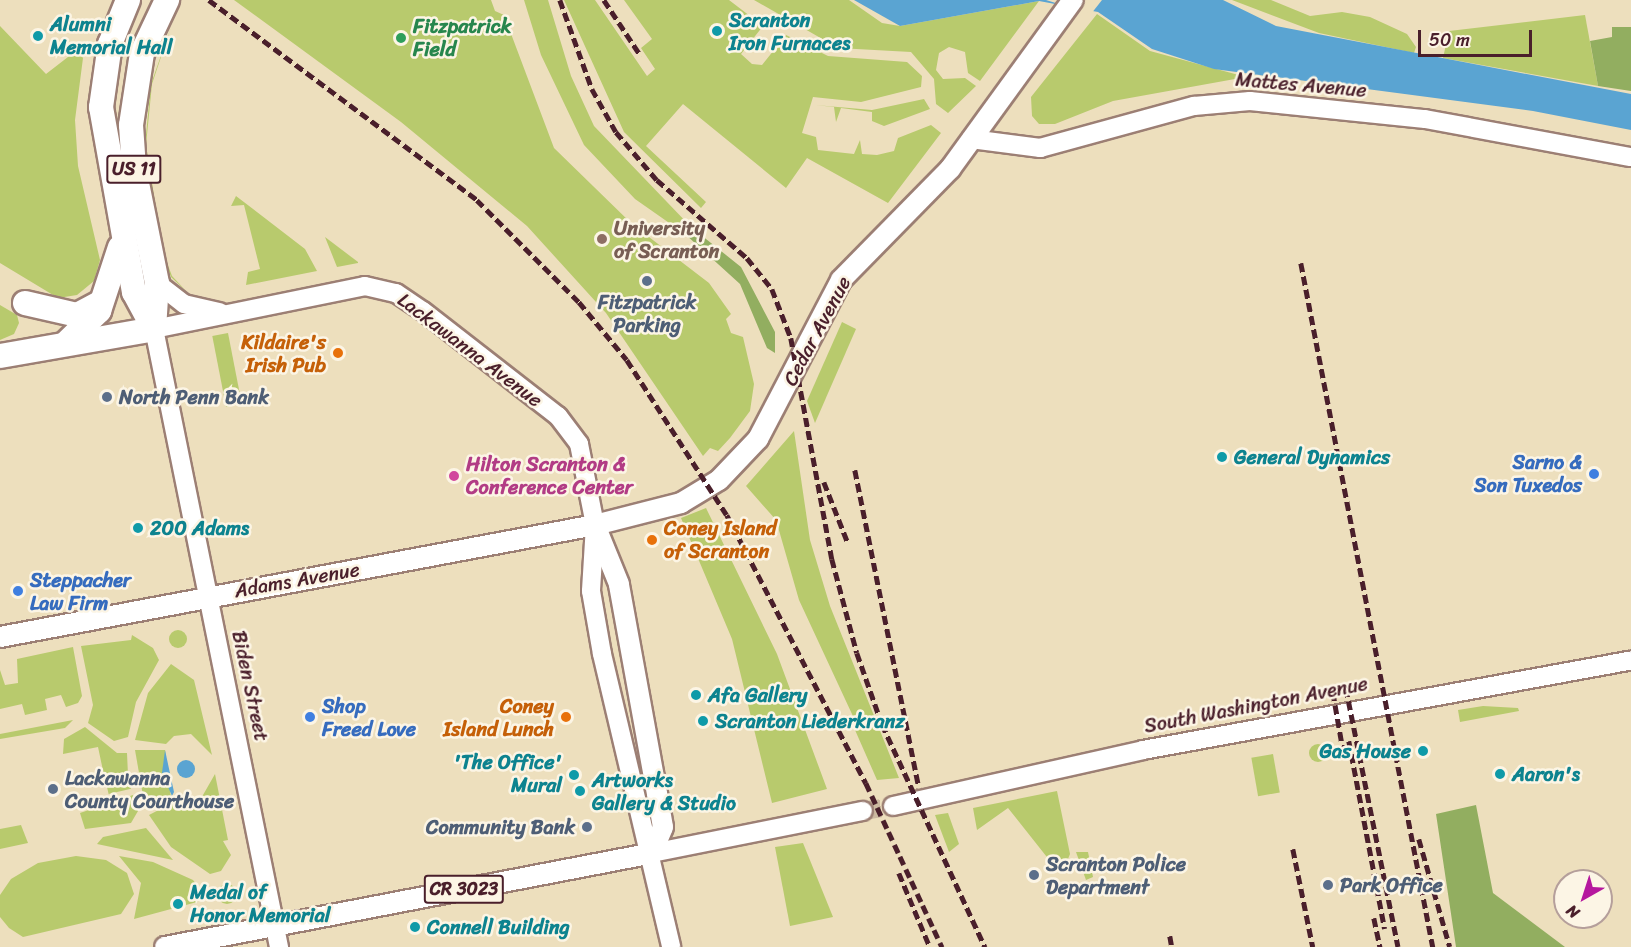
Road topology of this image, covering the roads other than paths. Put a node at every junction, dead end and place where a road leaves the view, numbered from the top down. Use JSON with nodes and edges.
{"nodes":[{"id":1,"x":128,"y":0,"type":"edge"},
{"id":2,"x":167,"y":0,"type":"edge"},
{"id":3,"x":1071,"y":3,"type":"edge"},
{"id":4,"x":971,"y":139,"type":"junction"},
{"id":5,"x":1631,"y":157,"type":"edge"},
{"id":6,"x":123,"y":235,"type":"junction"},
{"id":7,"x":157,"y":283,"type":"junction"},
{"id":8,"x":106,"y":298,"type":"junction"},
{"id":9,"x":25,"y":303,"type":"dead end"},
{"id":10,"x":228,"y":312,"type":"junction"},
{"id":11,"x":154,"y":329,"type":"junction"},
{"id":12,"x":65,"y":343,"type":"junction"},
{"id":13,"x":0,"y":356,"type":"edge"},
{"id":14,"x":595,"y":525,"type":"junction"},
{"id":15,"x":207,"y":596,"type":"junction"},
{"id":16,"x":0,"y":637,"type":"edge"},
{"id":17,"x":1631,"y":660,"type":"edge"},
{"id":18,"x":892,"y":806,"type":"tunnel mouth"},
{"id":19,"x":863,"y":811,"type":"tunnel mouth"},
{"id":20,"x":652,"y":853,"type":"junction"},
{"id":21,"x":275,"y":926,"type":"junction"},
{"id":22,"x":165,"y":947,"type":"edge"},
{"id":23,"x":279,"y":947,"type":"edge"},
{"id":24,"x":671,"y":947,"type":"edge"}],
"edges":[{"from":1,"to":6,"type":"highway","number":"US 11"},
{"from":2,"to":7,"type":"highway","number":"US 11"},
{"from":3,"to":4,"type":"main road","name":"Cedar Avenue"},
{"from":4,"to":5,"type":"main road","name":"Mattes Avenue"},
{"from":4,"to":14,"type":"main road","name":"Cedar Avenue"},
{"from":6,"to":8,"type":"highway","number":"US 11"},
{"from":6,"to":11,"type":"highway"},
{"from":7,"to":10,"type":"main road","name":"Lackawanna Avenue"},
{"from":7,"to":11,"type":"highway","number":"US 11"},
{"from":8,"to":9,"type":"highway"},
{"from":8,"to":12,"type":"highway","number":"US 11"},
{"from":10,"to":11,"type":"main road","name":"Lackawanna Avenue"},
{"from":10,"to":14,"type":"main road","name":"Lackawanna Avenue"},
{"from":11,"to":12,"type":"highway","number":"US 11"},
{"from":11,"to":15,"type":"main road","name":"Biden Street"},
{"from":12,"to":13,"type":"highway","number":"US 11"},
{"from":14,"to":15,"type":"main road","name":"Adams Avenue"},
{"from":14,"to":20,"type":"main road","name":"Lackawanna Avenue"},
{"from":14,"to":20,"type":"main road","name":"Lackawanna Avenue"},
{"from":15,"to":16,"type":"main road","name":"Adams Avenue"},
{"from":15,"to":21,"type":"main road","name":"Biden Street"},
{"from":17,"to":18,"type":"main road","name":"South Washington Avenue"},
{"from":19,"to":20,"type":"main road"},
{"from":20,"to":21,"type":"main road","number":"CR 3023"},
{"from":20,"to":24,"type":"main road","name":"Lackawanna Avenue"},
{"from":21,"to":22,"type":"main road","number":"CR 3023"},
{"from":21,"to":23,"type":"main road","name":"Biden Street"}]}
